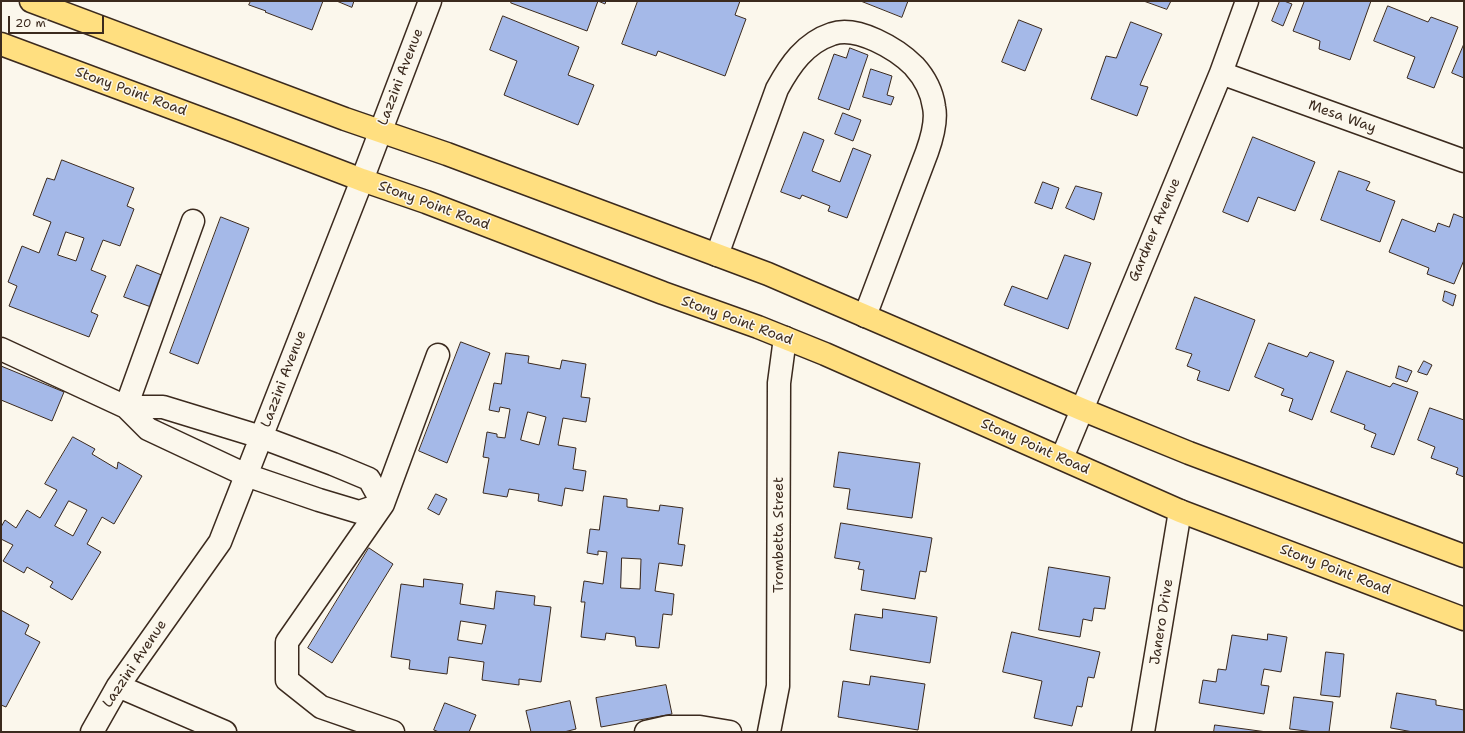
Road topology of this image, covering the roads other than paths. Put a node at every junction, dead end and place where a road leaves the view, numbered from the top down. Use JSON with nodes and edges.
{"nodes":[{"id":1,"x":31,"y":1,"type":"edge"},
{"id":2,"x":430,"y":1,"type":"edge"},
{"id":3,"x":1247,"y":1,"type":"edge"},
{"id":4,"x":1,"y":44,"type":"edge"},
{"id":5,"x":1221,"y":73,"type":"junction"},
{"id":6,"x":380,"y":132,"type":"junction"},
{"id":7,"x":1464,"y":161,"type":"edge"},
{"id":8,"x":362,"y":180,"type":"junction"},
{"id":9,"x":194,"y":222,"type":"dead end"},
{"id":10,"x":718,"y":255,"type":"junction"},
{"id":11,"x":865,"y":316,"type":"junction"},
{"id":12,"x":785,"y":338,"type":"junction"},
{"id":13,"x":1,"y":349,"type":"edge"},
{"id":14,"x":438,"y":355,"type":"dead end"},
{"id":15,"x":126,"y":407,"type":"junction"},
{"id":16,"x":1081,"y":409,"type":"junction"},
{"id":17,"x":261,"y":437,"type":"junction"},
{"id":18,"x":1062,"y":458,"type":"junction"},
{"id":19,"x":246,"y":475,"type":"junction"},
{"id":20,"x":383,"y":504,"type":"junction"},
{"id":21,"x":1180,"y":511,"type":"junction"},
{"id":22,"x":1464,"y":556,"type":"edge"},
{"id":23,"x":1464,"y":619,"type":"edge"},
{"id":24,"x":118,"y":686,"type":"junction"},
{"id":25,"x":92,"y":732,"type":"edge"},
{"id":26,"x":225,"y":732,"type":"edge"},
{"id":27,"x":393,"y":732,"type":"edge"},
{"id":28,"x":646,"y":732,"type":"edge"},
{"id":29,"x":730,"y":732,"type":"edge"},
{"id":30,"x":769,"y":732,"type":"edge"},
{"id":31,"x":1143,"y":732,"type":"edge"}],
"edges":[{"from":1,"to":6,"type":"main road"},
{"from":2,"to":6,"type":"street","name":"Lazzini Avenue"},
{"from":3,"to":5,"type":"street","name":"Gardner Avenue"},
{"from":4,"to":8,"type":"main road","name":"Stony Point Road"},
{"from":5,"to":7,"type":"street","name":"Mesa Way"},
{"from":5,"to":16,"type":"street","name":"Gardner Avenue"},
{"from":6,"to":8,"type":"street","name":"Lazzini Avenue"},
{"from":6,"to":10,"type":"main road"},
{"from":8,"to":12,"type":"main road","name":"Stony Point Road"},
{"from":8,"to":17,"type":"street","name":"Lazzini Avenue"},
{"from":9,"to":15,"type":"street"},
{"from":10,"to":11,"type":"main road"},
{"from":10,"to":11,"type":"street"},
{"from":11,"to":16,"type":"main road"},
{"from":12,"to":18,"type":"main road","name":"Stony Point Road"},
{"from":12,"to":30,"type":"street","name":"Trombetta Street"},
{"from":13,"to":15,"type":"street"},
{"from":14,"to":20,"type":"street"},
{"from":15,"to":17,"type":"street"},
{"from":15,"to":19,"type":"street"},
{"from":16,"to":18,"type":"street","name":"Gardner Avenue"},
{"from":16,"to":22,"type":"main road"},
{"from":17,"to":19,"type":"street","name":"Lazzini Avenue"},
{"from":17,"to":20,"type":"street"},
{"from":18,"to":21,"type":"main road","name":"Stony Point Road"},
{"from":19,"to":20,"type":"street"},
{"from":19,"to":24,"type":"street","name":"Lazzini Avenue"},
{"from":20,"to":27,"type":"street"},
{"from":21,"to":23,"type":"main road","name":"Stony Point Road"},
{"from":21,"to":31,"type":"street","name":"Janero Drive"},
{"from":24,"to":25,"type":"street","name":"Lazzini Avenue"},
{"from":24,"to":26,"type":"street"},
{"from":28,"to":29,"type":"street"}]}
